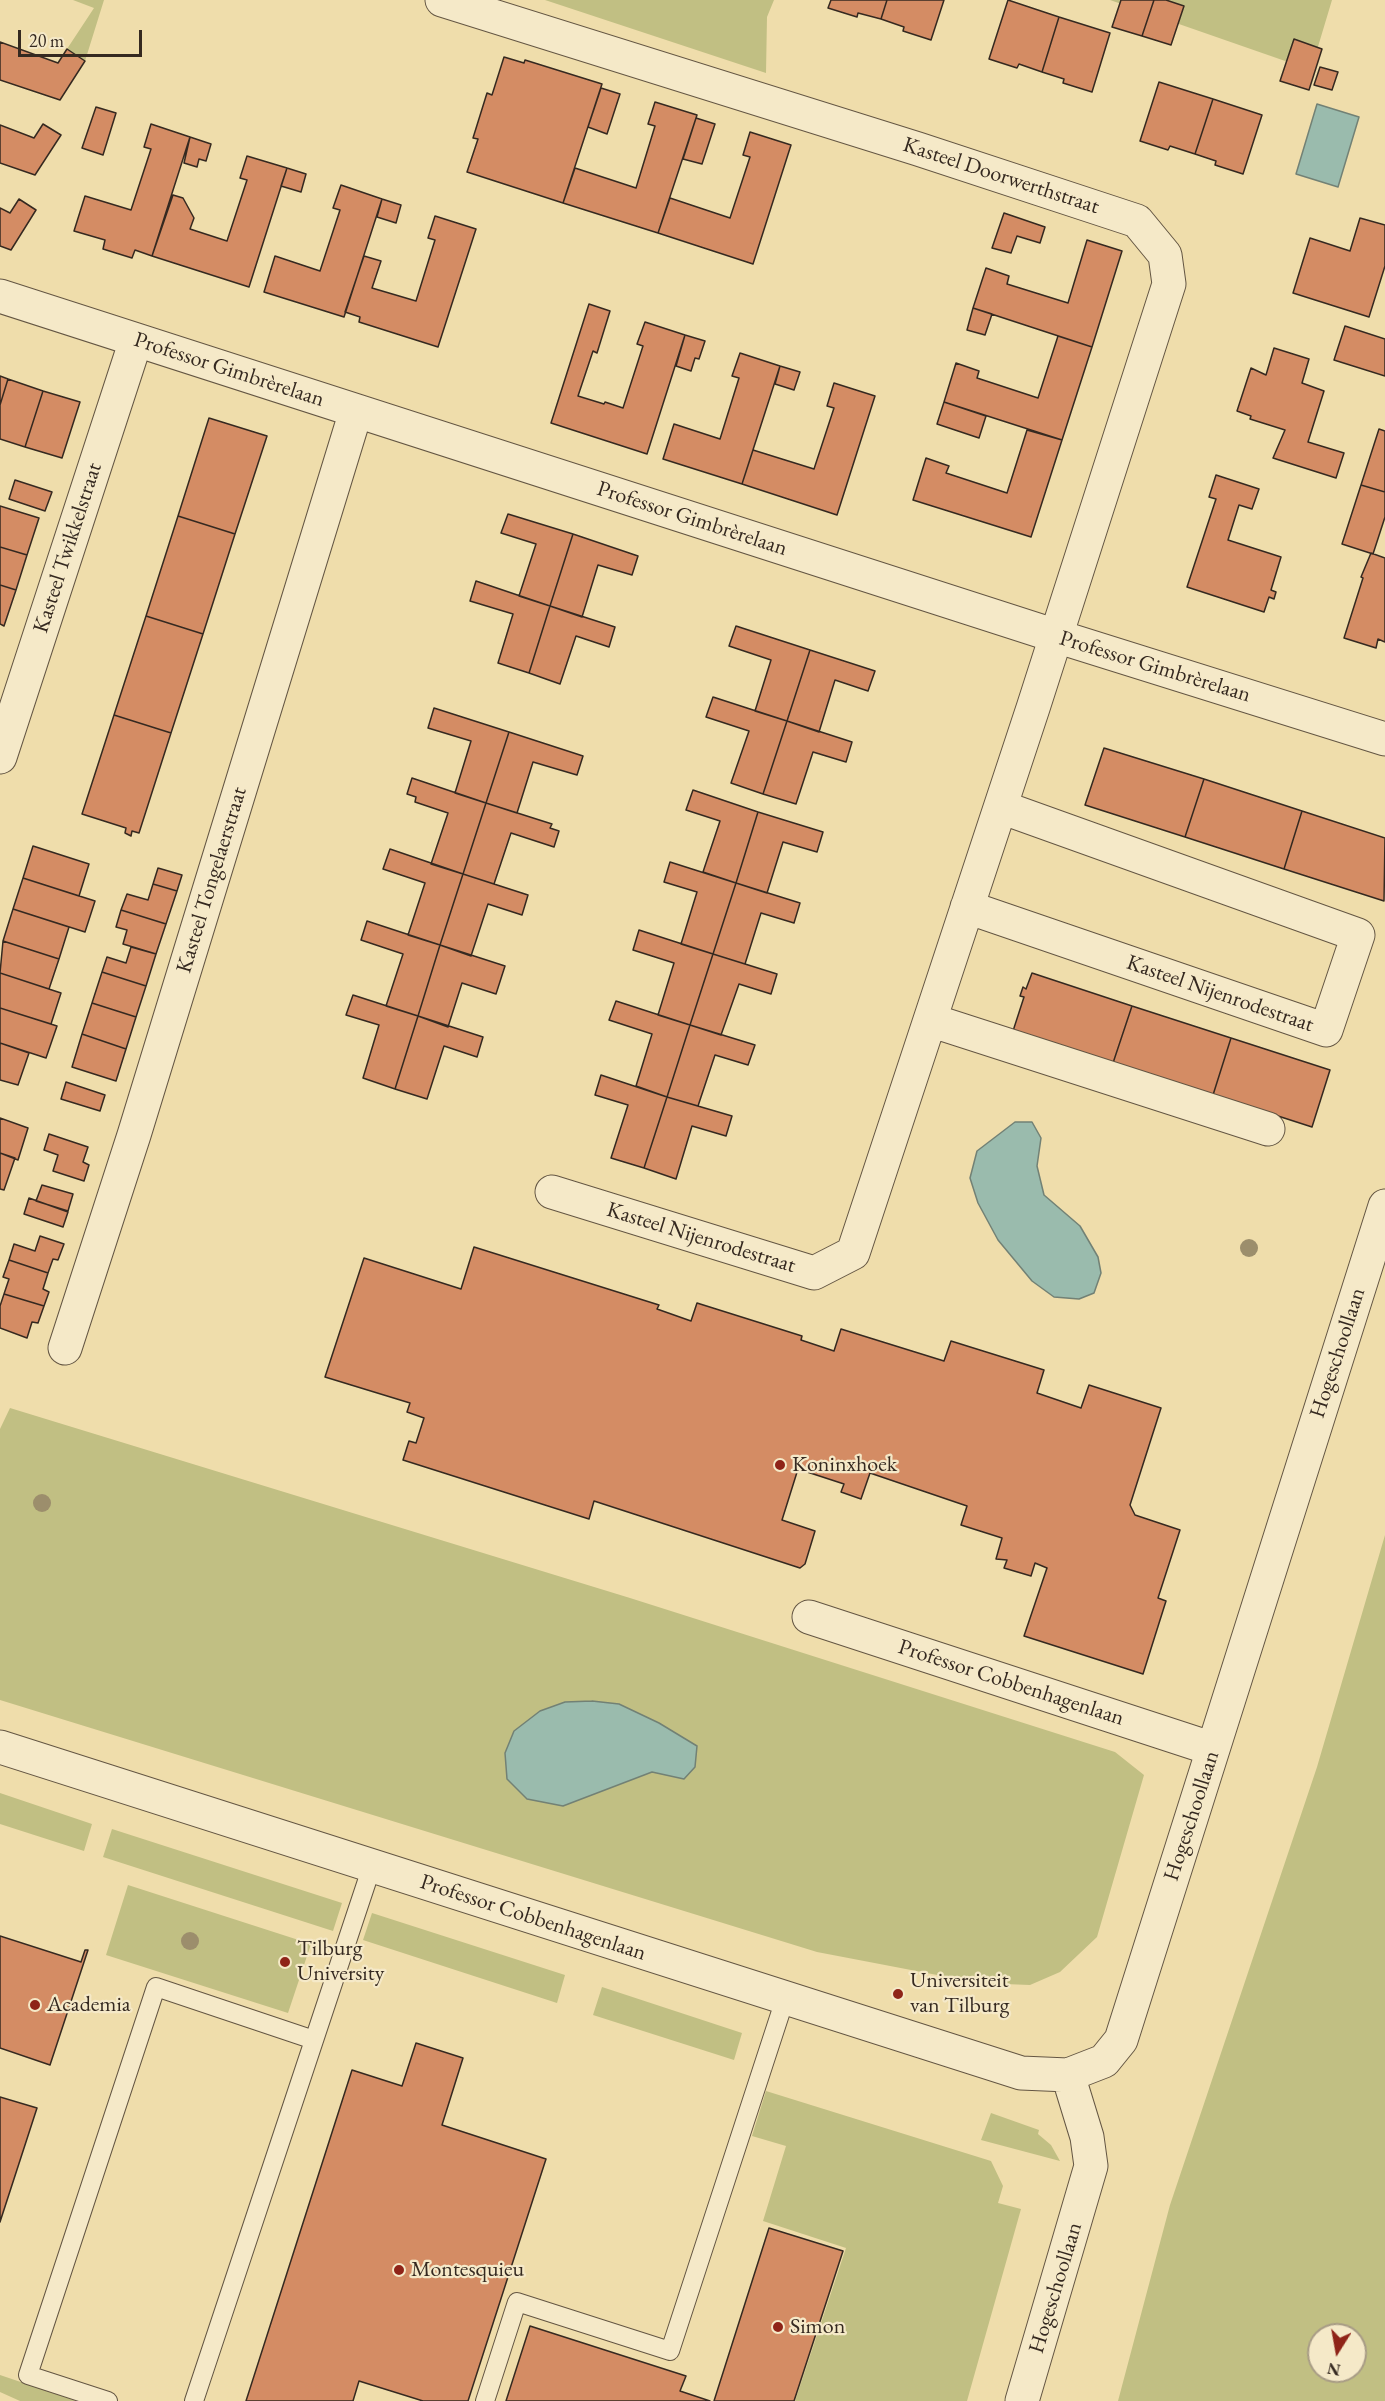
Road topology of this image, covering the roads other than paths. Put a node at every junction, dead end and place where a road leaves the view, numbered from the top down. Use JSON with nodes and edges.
{"nodes":[{"id":1,"x":442,"y":0,"type":"edge"},
{"id":2,"x":0,"y":296,"type":"edge"},
{"id":3,"x":136,"y":340,"type":"junction"},
{"id":4,"x":357,"y":411,"type":"junction"},
{"id":5,"x":1056,"y":636,"type":"junction"},
{"id":6,"x":1385,"y":739,"type":"edge"},
{"id":7,"x":0,"y":756,"type":"edge"},
{"id":8,"x":1001,"y":807,"type":"junction"},
{"id":9,"x":967,"y":907,"type":"junction"},
{"id":10,"x":930,"y":1020,"type":"junction"},
{"id":11,"x":1268,"y":1129,"type":"dead end"},
{"id":12,"x":552,"y":1192,"type":"dead end"},
{"id":13,"x":1385,"y":1206,"type":"edge"},
{"id":14,"x":65,"y":1348,"type":"dead end"},
{"id":15,"x":809,"y":1617,"type":"dead end"},
{"id":16,"x":0,"y":1747,"type":"edge"},
{"id":17,"x":1213,"y":1749,"type":"junction"},
{"id":18,"x":372,"y":1866,"type":"junction"},
{"id":19,"x":785,"y":1998,"type":"junction"},
{"id":20,"x":314,"y":2040,"type":"junction"},
{"id":21,"x":1068,"y":2075,"type":"junction"},
{"id":22,"x":108,"y":2401,"type":"edge"},
{"id":23,"x":194,"y":2401,"type":"edge"},
{"id":24,"x":485,"y":2401,"type":"edge"},
{"id":25,"x":1022,"y":2401,"type":"edge"}],
"edges":[{"from":1,"to":5,"type":"street","name":"Kasteel Doorwerthstraat"},
{"from":2,"to":3,"type":"street","name":"Professor Gimbrèrelaan"},
{"from":3,"to":4,"type":"street","name":"Professor Gimbrèrelaan"},
{"from":3,"to":7,"type":"street","name":"Kasteel Twikkelstraat"},
{"from":4,"to":5,"type":"street","name":"Professor Gimbrèrelaan"},
{"from":4,"to":14,"type":"street","name":"Kasteel Tongelaerstraat"},
{"from":5,"to":6,"type":"street","name":"Professor Gimbrèrelaan"},
{"from":5,"to":8,"type":"street","name":"Kasteel Nijenrodestraat"},
{"from":8,"to":9,"type":"street","name":"Kasteel Nijenrodestraat"},
{"from":8,"to":9,"type":"street","name":"Kasteel Nijenrodestraat"},
{"from":9,"to":10,"type":"street","name":"Kasteel Nijenrodestraat"},
{"from":10,"to":11,"type":"street"},
{"from":10,"to":12,"type":"street","name":"Kasteel Nijenrodestraat"},
{"from":13,"to":17,"type":"street","name":"Hogeschoollaan"},
{"from":15,"to":17,"type":"street","name":"Professor Cobbenhagenlaan"},
{"from":16,"to":18,"type":"street","name":"Professor Cobbenhagenlaan"},
{"from":17,"to":21,"type":"street","name":"Hogeschoollaan"},
{"from":18,"to":19,"type":"street","name":"Professor Cobbenhagenlaan"},
{"from":18,"to":20,"type":"lane"},
{"from":19,"to":21,"type":"street","name":"Professor Cobbenhagenlaan"},
{"from":19,"to":24,"type":"lane"},
{"from":20,"to":22,"type":"lane"},
{"from":20,"to":23,"type":"lane"},
{"from":21,"to":25,"type":"street","name":"Hogeschoollaan"}]}
